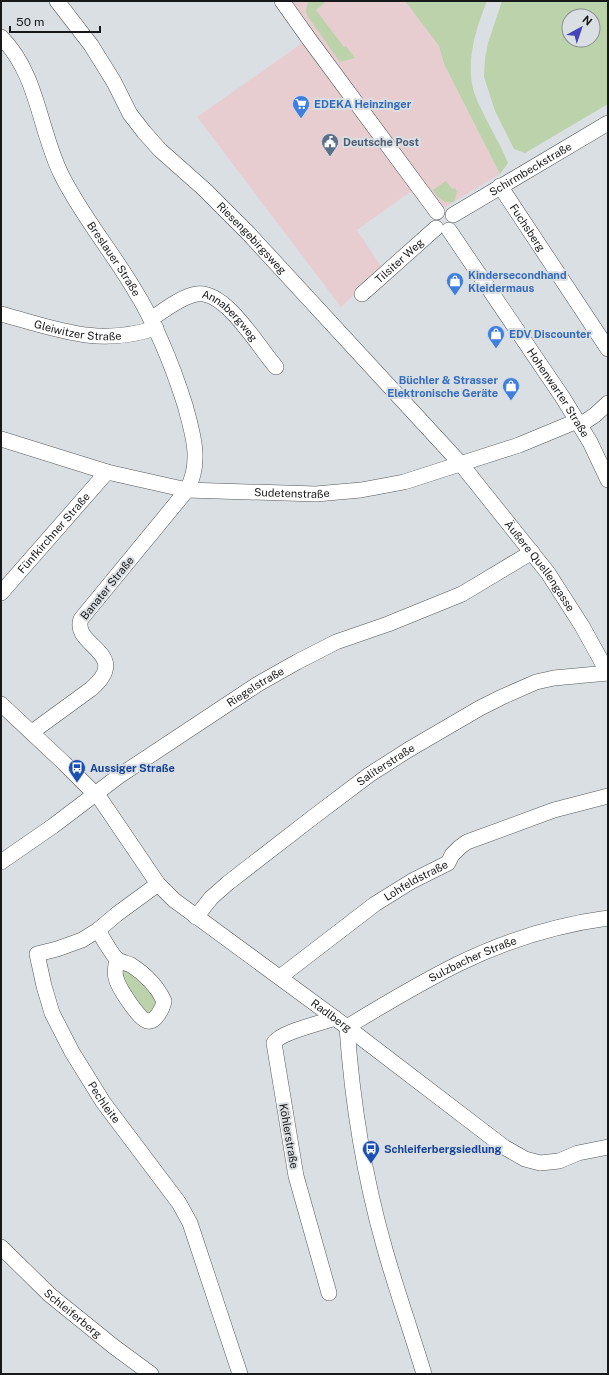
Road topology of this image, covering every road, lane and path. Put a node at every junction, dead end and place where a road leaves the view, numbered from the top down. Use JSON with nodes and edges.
{"nodes":[{"id":1,"x":57,"y":1,"type":"edge"},
{"id":2,"x":286,"y":2,"type":"edge"},
{"id":3,"x":1,"y":37,"type":"edge"},
{"id":4,"x":608,"y":123,"type":"edge"},
{"id":5,"x":500,"y":186,"type":"junction"},
{"id":6,"x":437,"y":212,"type":"junction"},
{"id":7,"x":453,"y":215,"type":"junction"},
{"id":8,"x":442,"y":229,"type":"junction"},
{"id":9,"x":362,"y":294,"type":"dead end"},
{"id":10,"x":1,"y":314,"type":"edge"},
{"id":11,"x":153,"y":324,"type":"junction"},
{"id":12,"x":608,"y":348,"type":"edge"},
{"id":13,"x":276,"y":367,"type":"dead end"},
{"id":14,"x":608,"y":403,"type":"edge"},
{"id":15,"x":578,"y":423,"type":"junction"},
{"id":16,"x":1,"y":439,"type":"edge"},
{"id":17,"x":461,"y":464,"type":"junction"},
{"id":18,"x":107,"y":472,"type":"junction"},
{"id":19,"x":608,"y":480,"type":"edge"},
{"id":20,"x":187,"y":490,"type":"junction"},
{"id":21,"x":532,"y":552,"type":"junction"},
{"id":22,"x":1,"y":593,"type":"edge"},
{"id":23,"x":608,"y":673,"type":"edge"},
{"id":24,"x":1,"y":704,"type":"edge"},
{"id":25,"x":32,"y":732,"type":"junction"},
{"id":26,"x":96,"y":795,"type":"junction"},
{"id":27,"x":608,"y":796,"type":"edge"},
{"id":28,"x":1,"y":862,"type":"edge"},
{"id":29,"x":158,"y":884,"type":"junction"},
{"id":30,"x":196,"y":917,"type":"junction"},
{"id":31,"x":608,"y":918,"type":"edge"},
{"id":32,"x":98,"y":930,"type":"junction"},
{"id":33,"x":117,"y":959,"type":"dead end"},
{"id":34,"x":280,"y":977,"type":"junction"},
{"id":35,"x":341,"y":1022,"type":"junction"},
{"id":36,"x":608,"y":1147,"type":"edge"},
{"id":37,"x":1,"y":1247,"type":"edge"},
{"id":38,"x":329,"y":1293,"type":"dead end"},
{"id":39,"x":151,"y":1374,"type":"edge"},
{"id":40,"x":240,"y":1374,"type":"edge"},
{"id":41,"x":424,"y":1374,"type":"edge"}],
"edges":[{"from":1,"to":17,"type":"street","name":"Riesengebirgsweg"},
{"from":2,"to":6,"type":"street"},
{"from":3,"to":11,"type":"street","name":"Breslauer Straße"},
{"from":4,"to":5,"type":"street","name":"Schirmbeckstraße"},
{"from":5,"to":7,"type":"street","name":"Schirmbeckstraße"},
{"from":5,"to":12,"type":"street","name":"Fuchsberg"},
{"from":6,"to":7,"type":"street"},
{"from":6,"to":8,"type":"street"},
{"from":7,"to":8,"type":"street"},
{"from":8,"to":9,"type":"street","name":"Tilsiter Weg"},
{"from":8,"to":15,"type":"street","name":"Hohenwarter Straße"},
{"from":10,"to":11,"type":"street","name":"Gleiwitzer Straße"},
{"from":11,"to":13,"type":"street","name":"Annabergweg"},
{"from":11,"to":20,"type":"street","name":"Breslauer Straße"},
{"from":14,"to":15,"type":"street","name":"Sudetenstraße"},
{"from":15,"to":17,"type":"street","name":"Sudetenstraße"},
{"from":15,"to":19,"type":"street","name":"Hohenwarter Straße"},
{"from":16,"to":18,"type":"street","name":"Sudetenstraße"},
{"from":17,"to":20,"type":"street","name":"Sudetenstraße"},
{"from":17,"to":21,"type":"street","name":"Äußere Quellengasse"},
{"from":18,"to":20,"type":"street","name":"Sudetenstraße"},
{"from":18,"to":22,"type":"street","name":"Fünfkirchner Straße"},
{"from":20,"to":25,"type":"street","name":"Banater Straße"},
{"from":21,"to":23,"type":"street","name":"Äußere Quellengasse"},
{"from":21,"to":26,"type":"street","name":"Riegelstraße"},
{"from":23,"to":30,"type":"street","name":"Saliterstraße"},
{"from":24,"to":25,"type":"street"},
{"from":25,"to":26,"type":"street"},
{"from":26,"to":28,"type":"street","name":"Riegelstraße"},
{"from":26,"to":29,"type":"street","name":"Radlberg"},
{"from":27,"to":34,"type":"street","name":"Lohfeldstraße"},
{"from":29,"to":30,"type":"street","name":"Radlberg"},
{"from":29,"to":32,"type":"street","name":"Pechleite"},
{"from":30,"to":34,"type":"street","name":"Radlberg"},
{"from":31,"to":35,"type":"street","name":"Sulzbacher Straße"},
{"from":32,"to":33,"type":"street"},
{"from":32,"to":40,"type":"street","name":"Pechleite"},
{"from":34,"to":35,"type":"street","name":"Radlberg"},
{"from":35,"to":36,"type":"street","name":"Radlberg"},
{"from":35,"to":38,"type":"street","name":"Köhlerstraße"},
{"from":35,"to":41,"type":"street"},
{"from":37,"to":39,"type":"street","name":"Schleiferberg"}]}
